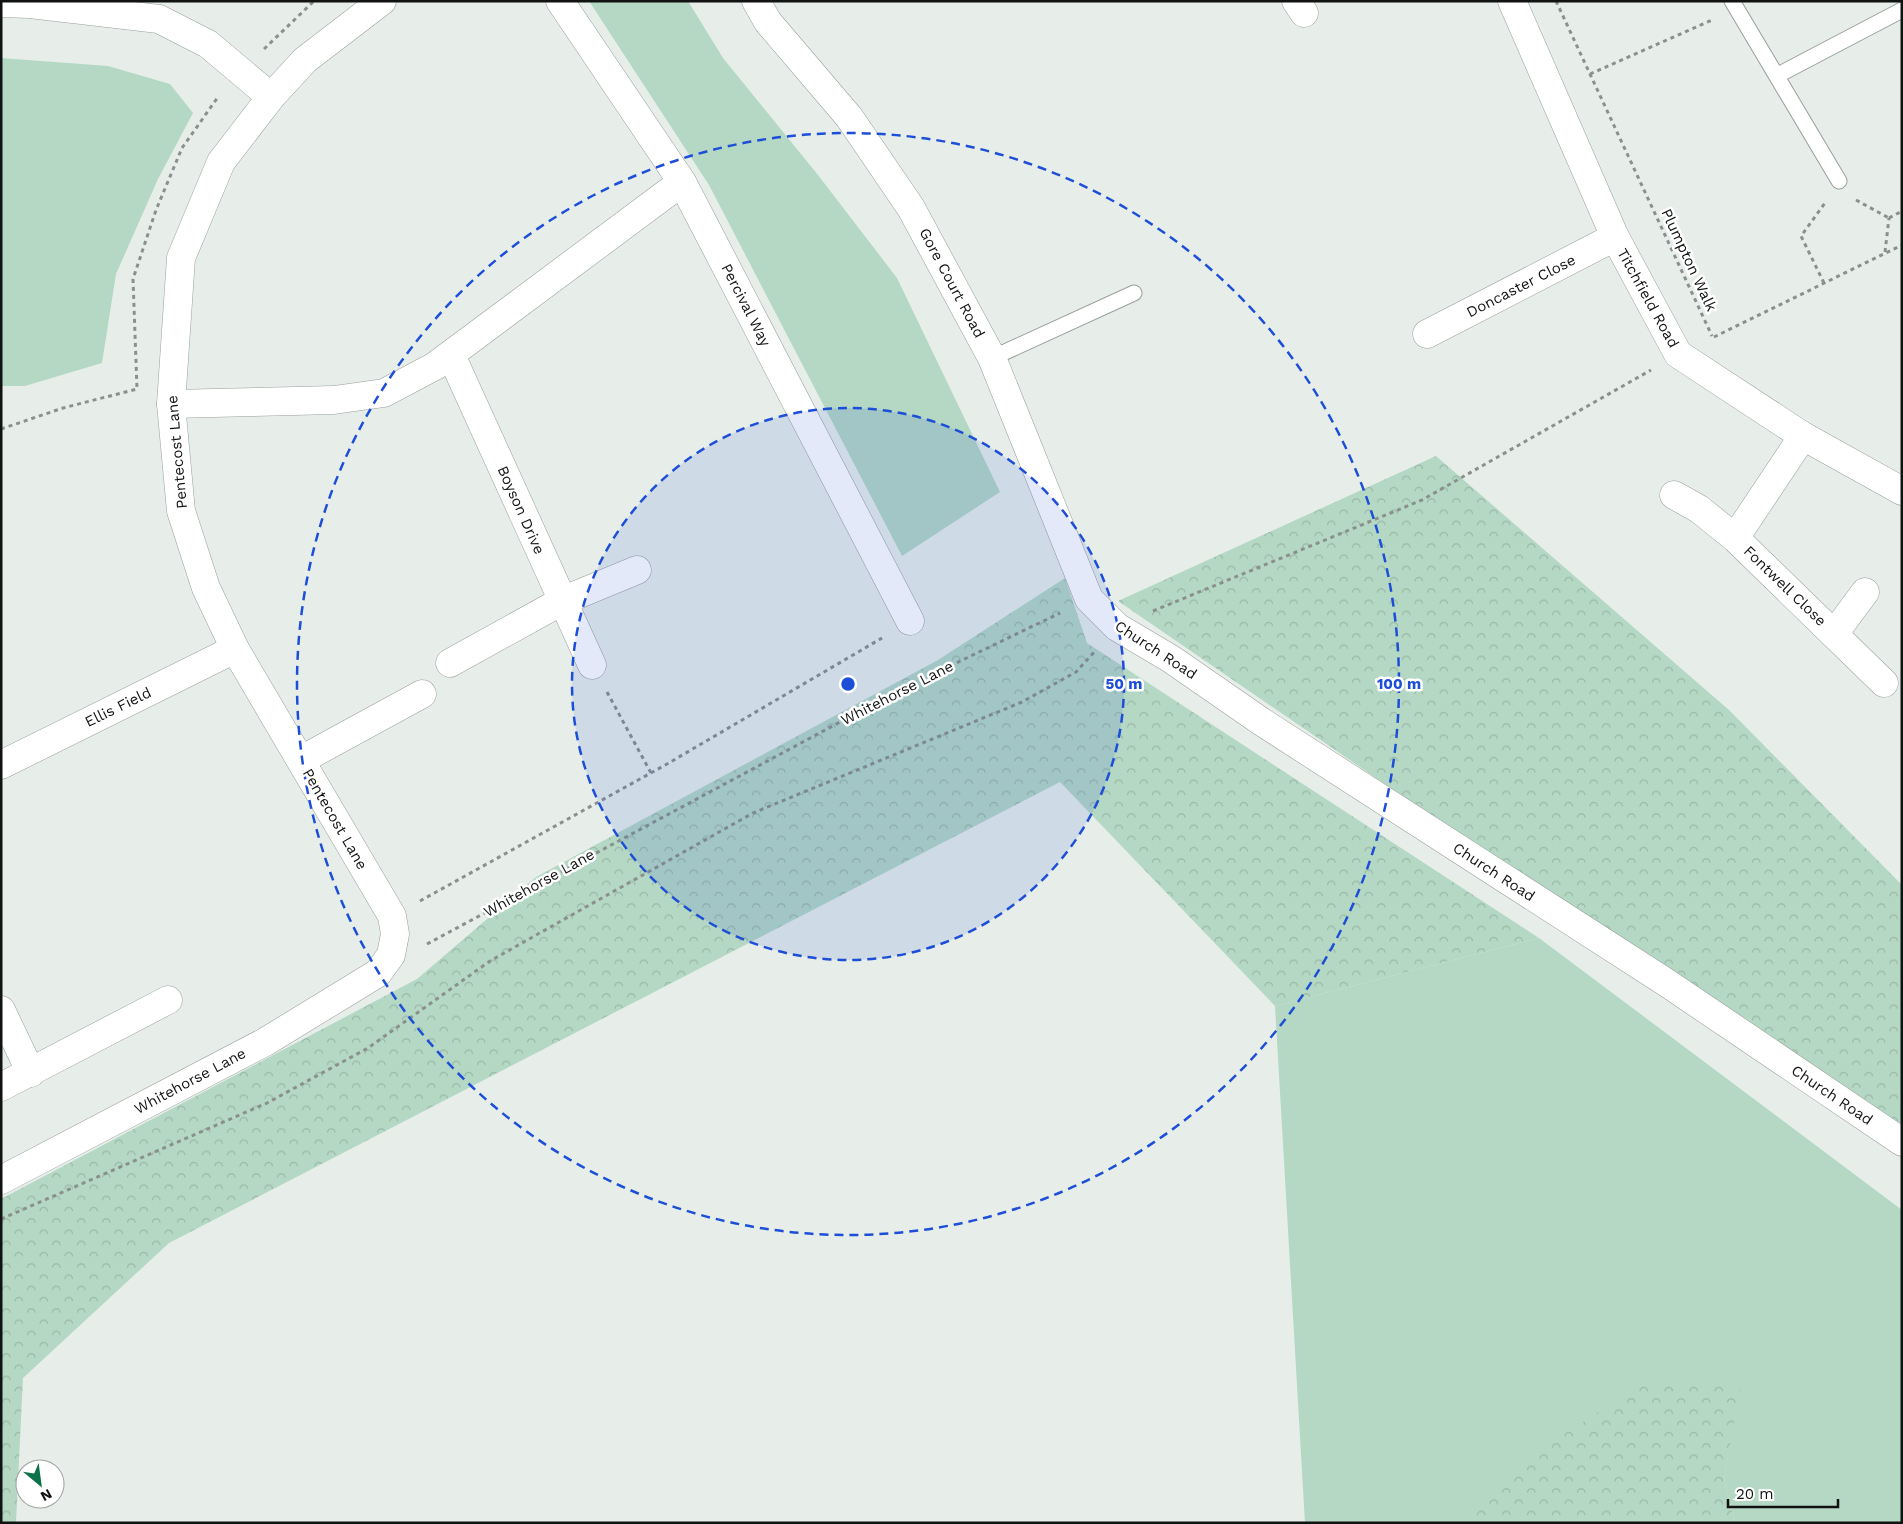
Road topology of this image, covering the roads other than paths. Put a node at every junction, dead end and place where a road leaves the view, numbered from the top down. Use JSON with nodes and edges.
{"nodes":[{"id":1,"x":382,"y":1,"type":"edge"},
{"id":2,"x":560,"y":1,"type":"edge"},
{"id":3,"x":756,"y":1,"type":"edge"},
{"id":4,"x":1512,"y":1,"type":"edge"},
{"id":5,"x":1,"y":3,"type":"edge"},
{"id":6,"x":30,"y":3,"type":"edge"},
{"id":7,"x":1734,"y":6,"type":"edge"},
{"id":8,"x":1902,"y":10,"type":"edge"},
{"id":9,"x":1778,"y":75,"type":"junction"},
{"id":10,"x":271,"y":97,"type":"junction"},
{"id":11,"x":1839,"y":181,"type":"road end"},
{"id":12,"x":682,"y":182,"type":"junction"},
{"id":13,"x":1615,"y":237,"type":"junction"},
{"id":14,"x":1134,"y":293,"type":"dead end"},
{"id":15,"x":1427,"y":334,"type":"dead end"},
{"id":16,"x":451,"y":354,"type":"junction"},
{"id":17,"x":992,"y":358,"type":"junction"},
{"id":18,"x":172,"y":404,"type":"junction"},
{"id":19,"x":1803,"y":436,"type":"junction"},
{"id":20,"x":1902,"y":491,"type":"edge"},
{"id":21,"x":1674,"y":495,"type":"dead end"},
{"id":22,"x":1735,"y":538,"type":"junction"},
{"id":23,"x":637,"y":570,"type":"dead end"},
{"id":24,"x":1865,"y":592,"type":"dead end"},
{"id":25,"x":1089,"y":599,"type":"joint"},
{"id":26,"x":562,"y":601,"type":"junction"},
{"id":27,"x":910,"y":621,"type":"road end"},
{"id":28,"x":1834,"y":634,"type":"junction"},
{"id":29,"x":235,"y":648,"type":"junction"},
{"id":30,"x":450,"y":664,"type":"dead end"},
{"id":31,"x":592,"y":665,"type":"road end"},
{"id":32,"x":1884,"y":683,"type":"dead end"},
{"id":33,"x":422,"y":694,"type":"dead end"},
{"id":34,"x":301,"y":760,"type":"junction"},
{"id":35,"x":1,"y":764,"type":"edge"},
{"id":36,"x":391,"y":955,"type":"joint"},
{"id":37,"x":168,"y":1000,"type":"dead end"},
{"id":38,"x":1,"y":1010,"type":"edge"},
{"id":39,"x":31,"y":1073,"type":"junction"},
{"id":40,"x":1,"y":1088,"type":"edge"},
{"id":41,"x":1902,"y":1142,"type":"edge"},
{"id":42,"x":1,"y":1180,"type":"edge"}],
"edges":[{"from":1,"to":10,"type":"street","name":"Pentecost Lane"},
{"from":2,"to":12,"type":"street","name":"Percival Way"},
{"from":3,"to":17,"type":"street","name":"Gore Court Road"},
{"from":4,"to":13,"type":"street","name":"Titchfield Road"},
{"from":5,"to":6,"type":"street"},
{"from":6,"to":10,"type":"street"},
{"from":7,"to":9,"type":"lane"},
{"from":8,"to":9,"type":"lane"},
{"from":9,"to":11,"type":"lane"},
{"from":10,"to":18,"type":"street","name":"Pentecost Lane"},
{"from":12,"to":16,"type":"street"},
{"from":12,"to":27,"type":"street","name":"Percival Way"},
{"from":13,"to":15,"type":"street","name":"Doncaster Close"},
{"from":13,"to":19,"type":"street","name":"Titchfield Road"},
{"from":14,"to":17,"type":"lane"},
{"from":16,"to":18,"type":"street"},
{"from":16,"to":26,"type":"street","name":"Boyson Drive"},
{"from":17,"to":25,"type":"street","name":"Gore Court Road"},
{"from":18,"to":29,"type":"street","name":"Pentecost Lane"},
{"from":19,"to":20,"type":"street","name":"Titchfield Road"},
{"from":19,"to":22,"type":"street","name":"Fontwell Close"},
{"from":21,"to":22,"type":"street","name":"Fontwell Close"},
{"from":22,"to":28,"type":"street","name":"Fontwell Close"},
{"from":23,"to":26,"type":"street"},
{"from":24,"to":28,"type":"street","name":"Fontwell Close"},
{"from":25,"to":41,"type":"street","name":"Church Road"},
{"from":26,"to":30,"type":"street"},
{"from":26,"to":31,"type":"street","name":"Boyson Drive"},
{"from":28,"to":32,"type":"street","name":"Fontwell Close"},
{"from":29,"to":34,"type":"street","name":"Pentecost Lane"},
{"from":29,"to":35,"type":"street","name":"Ellis Field"},
{"from":33,"to":34,"type":"street"},
{"from":34,"to":36,"type":"street","name":"Pentecost Lane"},
{"from":36,"to":42,"type":"street","name":"Whitehorse Lane"},
{"from":37,"to":39,"type":"street"},
{"from":38,"to":39,"type":"street"},
{"from":39,"to":40,"type":"street"}]}
